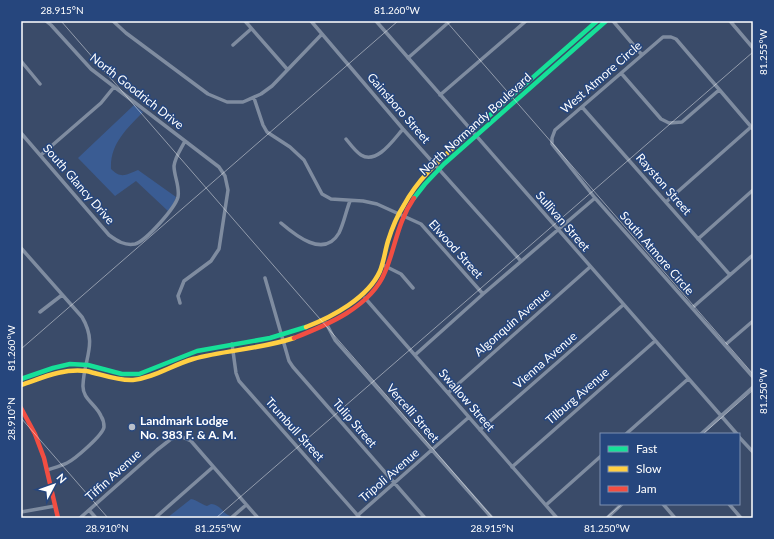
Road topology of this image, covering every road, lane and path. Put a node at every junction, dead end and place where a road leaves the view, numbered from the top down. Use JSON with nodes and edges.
{"nodes":[{"id":1,"x":46,"y":21,"type":"edge"},
{"id":2,"x":113,"y":21,"type":"edge"},
{"id":3,"x":244,"y":21,"type":"edge"},
{"id":4,"x":311,"y":21,"type":"edge"},
{"id":5,"x":376,"y":21,"type":"edge"},
{"id":6,"x":450,"y":21,"type":"edge"},
{"id":7,"x":526,"y":21,"type":"edge"},
{"id":8,"x":597,"y":21,"type":"edge"},
{"id":9,"x":606,"y":21,"type":"edge"},
{"id":10,"x":613,"y":21,"type":"edge"},
{"id":11,"x":730,"y":21,"type":"edge"},
{"id":12,"x":251,"y":29,"type":"junction"},
{"id":13,"x":322,"y":34,"type":"junction"},
{"id":14,"x":233,"y":45,"type":"dead end"},
{"id":15,"x":753,"y":48,"type":"edge"},
{"id":16,"x":642,"y":54,"type":"junction"},
{"id":17,"x":408,"y":58,"type":"junction"},
{"id":18,"x":21,"y":62,"type":"edge"},
{"id":19,"x":287,"y":69,"type":"junction"},
{"id":20,"x":621,"y":73,"type":"junction"},
{"id":21,"x":40,"y":84,"type":"dead end"},
{"id":22,"x":114,"y":86,"type":"junction"},
{"id":23,"x":719,"y":90,"type":"junction"},
{"id":24,"x":440,"y":96,"type":"junction"},
{"id":25,"x":254,"y":98,"type":"junction"},
{"id":26,"x":582,"y":107,"type":"junction"},
{"id":27,"x":752,"y":128,"type":"edge"},
{"id":28,"x":403,"y":129,"type":"junction"},
{"id":29,"x":472,"y":132,"type":"junction"},
{"id":30,"x":21,"y":133,"type":"edge"},
{"id":31,"x":476,"y":136,"type":"junction"},
{"id":32,"x":552,"y":138,"type":"joint"},
{"id":33,"x":346,"y":139,"type":"dead end"},
{"id":34,"x":185,"y":141,"type":"junction"},
{"id":35,"x":41,"y":155,"type":"junction"},
{"id":36,"x":435,"y":164,"type":"junction"},
{"id":37,"x":439,"y":168,"type":"junction"},
{"id":38,"x":753,"y":190,"type":"edge"},
{"id":39,"x":595,"y":198,"type":"junction"},
{"id":40,"x":350,"y":200,"type":"junction"},
{"id":41,"x":666,"y":202,"type":"junction"},
{"id":42,"x":398,"y":214,"type":"junction"},
{"id":43,"x":404,"y":216,"type":"junction"},
{"id":44,"x":281,"y":223,"type":"dead end"},
{"id":45,"x":558,"y":230,"type":"junction"},
{"id":46,"x":698,"y":239,"type":"junction"},
{"id":47,"x":21,"y":248,"type":"edge"},
{"id":48,"x":753,"y":255,"type":"edge"},
{"id":49,"x":521,"y":261,"type":"junction"},
{"id":50,"x":385,"y":266,"type":"junction"},
{"id":51,"x":590,"y":267,"type":"junction"},
{"id":52,"x":730,"y":275,"type":"junction"},
{"id":53,"x":265,"y":278,"type":"dead end"},
{"id":54,"x":413,"y":288,"type":"dead end"},
{"id":55,"x":361,"y":294,"type":"junction"},
{"id":56,"x":483,"y":294,"type":"junction"},
{"id":57,"x":62,"y":295,"type":"junction"},
{"id":58,"x":365,"y":299,"type":"junction"},
{"id":59,"x":180,"y":303,"type":"dead end"},
{"id":60,"x":623,"y":305,"type":"junction"},
{"id":61,"x":692,"y":308,"type":"junction"},
{"id":62,"x":40,"y":312,"type":"dead end"},
{"id":63,"x":324,"y":319,"type":"junction"},
{"id":64,"x":753,"y":321,"type":"edge"},
{"id":65,"x":326,"y":324,"type":"junction"},
{"id":66,"x":281,"y":335,"type":"junction"},
{"id":67,"x":283,"y":341,"type":"junction"},
{"id":68,"x":655,"y":341,"type":"junction"},
{"id":69,"x":232,"y":344,"type":"junction"},
{"id":70,"x":725,"y":345,"type":"junction"},
{"id":71,"x":232,"y":350,"type":"junction"},
{"id":72,"x":415,"y":355,"type":"junction"},
{"id":73,"x":86,"y":365,"type":"junction"},
{"id":74,"x":85,"y":372,"type":"junction"},
{"id":75,"x":753,"y":377,"type":"edge"},
{"id":76,"x":21,"y":379,"type":"edge"},
{"id":77,"x":688,"y":379,"type":"junction"},
{"id":78,"x":21,"y":385,"type":"edge"},
{"id":79,"x":753,"y":387,"type":"edge"},
{"id":80,"x":448,"y":393,"type":"junction"},
{"id":81,"x":21,"y":408,"type":"edge"},
{"id":82,"x":721,"y":416,"type":"junction"},
{"id":83,"x":469,"y":417,"type":"junction"},
{"id":84,"x":480,"y":430,"type":"junction"},
{"id":85,"x":627,"y":433,"type":"edge"},
{"id":86,"x":702,"y":433,"type":"edge"},
{"id":87,"x":736,"y":433,"type":"edge"},
{"id":88,"x":740,"y":437,"type":"edge"},
{"id":89,"x":432,"y":450,"type":"junction"},
{"id":90,"x":753,"y":452,"type":"edge"},
{"id":91,"x":600,"y":457,"type":"edge"},
{"id":92,"x":213,"y":467,"type":"junction"},
{"id":93,"x":512,"y":467,"type":"junction"},
{"id":94,"x":46,"y":470,"type":"junction"},
{"id":95,"x":394,"y":483,"type":"junction"},
{"id":96,"x":246,"y":505,"type":"junction"},
{"id":97,"x":546,"y":505,"type":"junction"},
{"id":98,"x":621,"y":505,"type":"edge"},
{"id":99,"x":664,"y":505,"type":"edge"},
{"id":100,"x":730,"y":505,"type":"edge"},
{"id":101,"x":55,"y":506,"type":"junction"},
{"id":102,"x":89,"y":510,"type":"junction"},
{"id":103,"x":21,"y":512,"type":"edge"},
{"id":104,"x":612,"y":516,"type":"edge"},
{"id":105,"x":359,"y":517,"type":"edge"},
{"id":106,"x":58,"y":518,"type":"edge"},
{"id":107,"x":80,"y":518,"type":"edge"},
{"id":108,"x":96,"y":518,"type":"edge"},
{"id":109,"x":155,"y":518,"type":"edge"},
{"id":110,"x":231,"y":518,"type":"edge"},
{"id":111,"x":258,"y":518,"type":"edge"},
{"id":112,"x":425,"y":518,"type":"edge"},
{"id":113,"x":492,"y":518,"type":"edge"},
{"id":114,"x":557,"y":518,"type":"edge"},
{"id":115,"x":607,"y":518,"type":"edge"},
{"id":116,"x":675,"y":518,"type":"edge"},
{"id":117,"x":741,"y":518,"type":"edge"}],
"edges":[{"from":1,"to":22,"type":"street","name":"North Goodrich Drive"},
{"from":2,"to":25,"type":"street"},
{"from":3,"to":12,"type":"street"},
{"from":4,"to":13,"type":"street","name":"Gainsboro Street"},
{"from":5,"to":17,"type":"street","name":"Sullivan Street"},
{"from":6,"to":17,"type":"street"},
{"from":7,"to":24,"type":"street"},
{"from":8,"to":29,"type":"street","name":"North Normandy Boulevard"},
{"from":9,"to":31,"type":"street","name":"North Normandy Boulevard"},
{"from":10,"to":16,"type":"street"},
{"from":11,"to":15,"type":"street"},
{"from":12,"to":14,"type":"street"},
{"from":12,"to":19,"type":"street"},
{"from":13,"to":19,"type":"street"},
{"from":13,"to":28,"type":"street","name":"Gainsboro Street"},
{"from":16,"to":20,"type":"street","name":"West Atmore Circle"},
{"from":16,"to":23,"type":"street","name":"West Atmore Circle"},
{"from":17,"to":24,"type":"street","name":"Sullivan Street"},
{"from":18,"to":21,"type":"street"},
{"from":19,"to":25,"type":"street"},
{"from":20,"to":23,"type":"street"},
{"from":20,"to":26,"type":"street","name":"West Atmore Circle"},
{"from":22,"to":34,"type":"street","name":"North Goodrich Drive"},
{"from":22,"to":35,"type":"street"},
{"from":23,"to":27,"type":"street"},
{"from":24,"to":29,"type":"street","name":"Sullivan Street"},
{"from":25,"to":40,"type":"street","name":"Elwood Street"},
{"from":26,"to":32,"type":"street","name":"West Atmore Circle"},
{"from":26,"to":41,"type":"street","name":"Rayston Street"},
{"from":27,"to":41,"type":"street"},
{"from":28,"to":33,"type":"street"},
{"from":28,"to":36,"type":"street","name":"Gainsboro Street"},
{"from":29,"to":31,"type":"street","name":"Sullivan Street"},
{"from":29,"to":36,"type":"street","name":"North Normandy Boulevard"},
{"from":30,"to":35,"type":"street","name":"South Glancy Drive"},
{"from":31,"to":37,"type":"street","name":"North Normandy Boulevard"},
{"from":31,"to":45,"type":"street","name":"Sullivan Street"},
{"from":32,"to":39,"type":"street","name":"South Atmore Circle"},
{"from":34,"to":35,"type":"street","name":"South Glancy Drive"},
{"from":34,"to":59,"type":"street","name":"North Goodrich Drive"},
{"from":36,"to":37,"type":"street","name":"Gainsboro Street"},
{"from":36,"to":42,"type":"street","name":"North Normandy Boulevard"},
{"from":37,"to":43,"type":"street","name":"North Normandy Boulevard"},
{"from":37,"to":49,"type":"street","name":"Gainsboro Street"},
{"from":38,"to":46,"type":"street"},
{"from":39,"to":45,"type":"street"},
{"from":39,"to":61,"type":"street","name":"South Atmore Circle"},
{"from":40,"to":42,"type":"street","name":"Elwood Street"},
{"from":40,"to":44,"type":"street"},
{"from":41,"to":46,"type":"street","name":"Rayston Street"},
{"from":42,"to":43,"type":"street","name":"Elwood Street"},
{"from":42,"to":50,"type":"street","name":"North Normandy Boulevard"},
{"from":43,"to":50,"type":"street","name":"North Normandy Boulevard"},
{"from":43,"to":56,"type":"street","name":"Elwood Street"},
{"from":45,"to":49,"type":"street"},
{"from":45,"to":51,"type":"street","name":"Sullivan Street"},
{"from":46,"to":52,"type":"street","name":"Rayston Street"},
{"from":47,"to":57,"type":"street"},
{"from":48,"to":52,"type":"street"},
{"from":49,"to":56,"type":"street"},
{"from":50,"to":54,"type":"street"},
{"from":50,"to":55,"type":"street","name":"North Normandy Boulevard"},
{"from":50,"to":58,"type":"street","name":"North Normandy Boulevard"},
{"from":51,"to":60,"type":"street","name":"Sullivan Street"},
{"from":51,"to":80,"type":"street","name":"Algonquin Avenue"},
{"from":52,"to":61,"type":"street"},
{"from":53,"to":66,"type":"street","name":"Tulip Street"},
{"from":55,"to":58,"type":"street","name":"Swallow Street"},
{"from":55,"to":63,"type":"street","name":"North Normandy Boulevard"},
{"from":56,"to":72,"type":"street"},
{"from":57,"to":62,"type":"street"},
{"from":57,"to":73,"type":"street"},
{"from":58,"to":65,"type":"street","name":"North Normandy Boulevard"},
{"from":58,"to":72,"type":"street","name":"Swallow Street"},
{"from":60,"to":68,"type":"street","name":"Sullivan Street"},
{"from":60,"to":84,"type":"street","name":"Vienna Avenue"},
{"from":61,"to":70,"type":"street","name":"South Atmore Circle"},
{"from":63,"to":65,"type":"street","name":"Vercelli Street"},
{"from":63,"to":66,"type":"street","name":"North Normandy Boulevard"},
{"from":64,"to":70,"type":"street"},
{"from":65,"to":67,"type":"street","name":"North Normandy Boulevard"},
{"from":65,"to":89,"type":"street","name":"Vercelli Street"},
{"from":66,"to":67,"type":"street","name":"Tulip Street"},
{"from":66,"to":69,"type":"street","name":"North Normandy Boulevard"},
{"from":67,"to":71,"type":"street","name":"North Normandy Boulevard"},
{"from":67,"to":95,"type":"street","name":"Tulip Street"},
{"from":68,"to":77,"type":"street","name":"Sullivan Street"},
{"from":68,"to":93,"type":"street","name":"Tilburg Avenue"},
{"from":69,"to":71,"type":"street","name":"Trumbull Street"},
{"from":69,"to":73,"type":"street","name":"North Normandy Boulevard"},
{"from":70,"to":75,"type":"street","name":"South Atmore Circle"},
{"from":71,"to":74,"type":"street","name":"North Normandy Boulevard"},
{"from":71,"to":105,"type":"street","name":"Trumbull Street"},
{"from":72,"to":80,"type":"street","name":"Swallow Street"},
{"from":73,"to":74,"type":"street"},
{"from":73,"to":76,"type":"street","name":"North Normandy Boulevard"},
{"from":74,"to":78,"type":"street","name":"North Normandy Boulevard"},
{"from":74,"to":94,"type":"street"},
{"from":77,"to":82,"type":"street","name":"Sullivan Street"},
{"from":77,"to":85,"type":"street"},
{"from":79,"to":82,"type":"street"},
{"from":80,"to":83,"type":"street","name":"Swallow Street"},
{"from":81,"to":94,"type":"street"},
{"from":82,"to":86,"type":"street"},
{"from":82,"to":87,"type":"street","name":"Sullivan Street"},
{"from":83,"to":84,"type":"street","name":"Swallow Street"},
{"from":83,"to":89,"type":"street","name":"Tripoli Avenue"},
{"from":84,"to":93,"type":"street","name":"Swallow Street"},
{"from":88,"to":90,"type":"street"},
{"from":89,"to":95,"type":"street","name":"Tripoli Avenue"},
{"from":89,"to":113,"type":"street","name":"Vercelli Street"},
{"from":91,"to":97,"type":"street"},
{"from":92,"to":96,"type":"street"},
{"from":92,"to":102,"type":"street","name":"Tiffin Avenue"},
{"from":92,"to":109,"type":"street"},
{"from":93,"to":97,"type":"street","name":"Swallow Street"},
{"from":94,"to":101,"type":"street"},
{"from":95,"to":105,"type":"street","name":"Tripoli Avenue"},
{"from":95,"to":112,"type":"street","name":"Tulip Street"},
{"from":96,"to":110,"type":"street"},
{"from":96,"to":111,"type":"street"},
{"from":97,"to":114,"type":"street","name":"Swallow Street"},
{"from":98,"to":104,"type":"street"},
{"from":99,"to":116,"type":"street"},
{"from":100,"to":117,"type":"street"},
{"from":101,"to":103,"type":"street"},
{"from":101,"to":106,"type":"street"},
{"from":102,"to":107,"type":"street","name":"Tiffin Avenue"},
{"from":102,"to":108,"type":"street"},
{"from":104,"to":115,"type":"street"}]}
